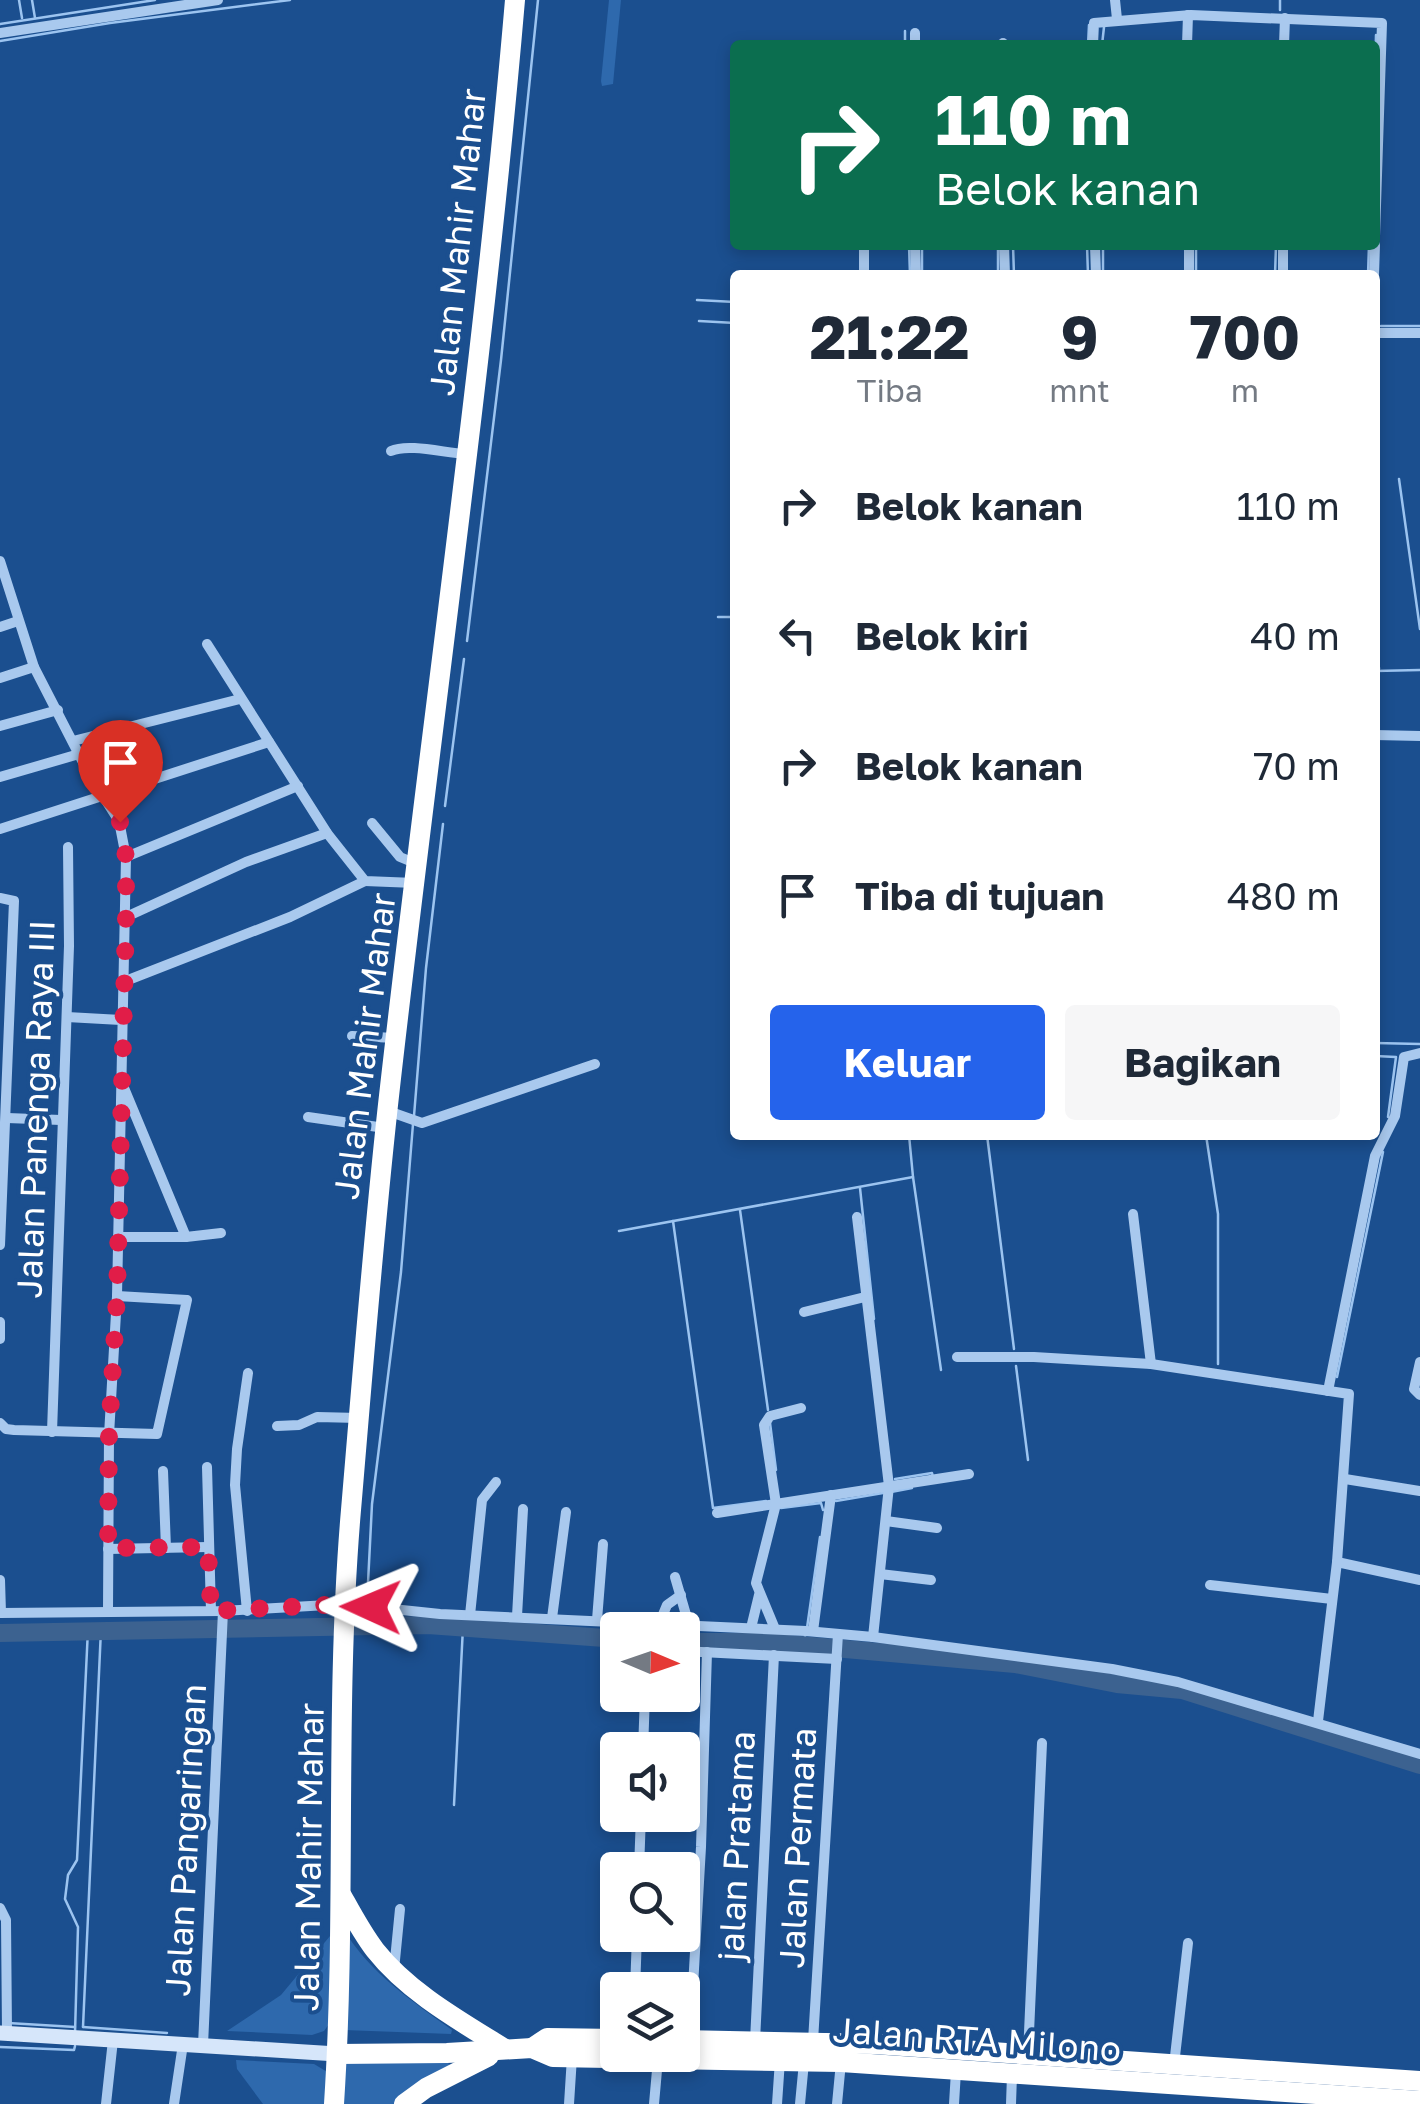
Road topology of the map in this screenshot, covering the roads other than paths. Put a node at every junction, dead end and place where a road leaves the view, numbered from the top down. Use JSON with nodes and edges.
{"nodes":[{"id":1,"x":218,"y":0,"type":"edge"},
{"id":2,"x":514,"y":0,"type":"edge"},
{"id":3,"x":1115,"y":0,"type":"edge"},
{"id":4,"x":1188,"y":15,"type":"junction"},
{"id":5,"x":1285,"y":18,"type":"junction"},
{"id":6,"x":1117,"y":19,"type":"junction"},
{"id":7,"x":0,"y":33,"type":"edge"},
{"id":8,"x":1093,"y":40,"type":"edge"},
{"id":9,"x":1187,"y":40,"type":"edge"},
{"id":10,"x":1284,"y":40,"type":"edge"},
{"id":11,"x":1380,"y":104,"type":"edge"},
{"id":12,"x":1420,"y":333,"type":"edge"},
{"id":13,"x":1380,"y":334,"type":"edge"},
{"id":14,"x":391,"y":451,"type":"dead end"},
{"id":15,"x":465,"y":454,"type":"junction"},
{"id":16,"x":0,"y":561,"type":"edge"},
{"id":17,"x":3,"y":580,"type":"edge"},
{"id":18,"x":18,"y":622,"type":"junction"},
{"id":19,"x":0,"y":627,"type":"edge"},
{"id":20,"x":207,"y":644,"type":"dead end"},
{"id":21,"x":34,"y":667,"type":"junction"},
{"id":22,"x":0,"y":678,"type":"edge"},
{"id":23,"x":240,"y":699,"type":"junction"},
{"id":24,"x":58,"y":710,"type":"junction"},
{"id":25,"x":0,"y":726,"type":"edge"},
{"id":26,"x":1380,"y":734,"type":"edge"},
{"id":27,"x":1420,"y":736,"type":"edge"},
{"id":28,"x":73,"y":740,"type":"junction"},
{"id":29,"x":269,"y":742,"type":"junction"},
{"id":30,"x":79,"y":754,"type":"junction"},
{"id":31,"x":0,"y":777,"type":"edge"},
{"id":32,"x":298,"y":786,"type":"junction"},
{"id":33,"x":104,"y":797,"type":"junction"},
{"id":34,"x":372,"y":823,"type":"dead end"},
{"id":35,"x":0,"y":830,"type":"edge"},
{"id":36,"x":327,"y":833,"type":"junction"},
{"id":37,"x":68,"y":848,"type":"dead end"},
{"id":38,"x":126,"y":857,"type":"junction"},
{"id":39,"x":417,"y":873,"type":"junction"},
{"id":40,"x":365,"y":881,"type":"junction"},
{"id":41,"x":0,"y":898,"type":"edge"},
{"id":42,"x":126,"y":917,"type":"junction"},
{"id":43,"x":123,"y":982,"type":"junction"},
{"id":44,"x":66,"y":1017,"type":"junction"},
{"id":45,"x":121,"y":1020,"type":"junction"},
{"id":46,"x":352,"y":1036,"type":"dead end"},
{"id":47,"x":396,"y":1038,"type":"junction"},
{"id":48,"x":1420,"y":1053,"type":"edge"},
{"id":49,"x":595,"y":1064,"type":"dead end"},
{"id":50,"x":4,"y":1081,"type":"edge"},
{"id":51,"x":122,"y":1084,"type":"junction"},
{"id":52,"x":308,"y":1117,"type":"dead end"},
{"id":53,"x":7,"y":1118,"type":"junction"},
{"id":54,"x":61,"y":1120,"type":"junction"},
{"id":55,"x":386,"y":1120,"type":"junction"},
{"id":56,"x":1133,"y":1214,"type":"dead end"},
{"id":57,"x":857,"y":1216,"type":"dead end"},
{"id":58,"x":221,"y":1232,"type":"dead end"},
{"id":59,"x":118,"y":1236,"type":"junction"},
{"id":60,"x":186,"y":1237,"type":"junction"},
{"id":61,"x":0,"y":1245,"type":"edge"},
{"id":62,"x":117,"y":1296,"type":"junction"},
{"id":63,"x":866,"y":1296,"type":"junction"},
{"id":64,"x":804,"y":1312,"type":"dead end"},
{"id":65,"x":0,"y":1322,"type":"edge"},
{"id":66,"x":0,"y":1339,"type":"edge"},
{"id":67,"x":958,"y":1358,"type":"dead end"},
{"id":68,"x":1420,"y":1362,"type":"edge"},
{"id":69,"x":1152,"y":1364,"type":"junction"},
{"id":70,"x":248,"y":1374,"type":"dead end"},
{"id":71,"x":1328,"y":1391,"type":"junction"},
{"id":72,"x":1420,"y":1396,"type":"edge"},
{"id":73,"x":801,"y":1408,"type":"dead end"},
{"id":74,"x":359,"y":1418,"type":"junction"},
{"id":75,"x":1,"y":1424,"type":"edge"},
{"id":76,"x":276,"y":1426,"type":"dead end"},
{"id":77,"x":52,"y":1432,"type":"junction"},
{"id":78,"x":109,"y":1434,"type":"junction"},
{"id":79,"x":206,"y":1467,"type":"dead end"},
{"id":80,"x":162,"y":1471,"type":"dead end"},
{"id":81,"x":970,"y":1474,"type":"dead end"},
{"id":82,"x":1344,"y":1479,"type":"junction"},
{"id":83,"x":496,"y":1482,"type":"dead end"},
{"id":84,"x":889,"y":1486,"type":"junction"},
{"id":85,"x":1420,"y":1491,"type":"edge"},
{"id":86,"x":831,"y":1495,"type":"junction"},
{"id":87,"x":776,"y":1504,"type":"junction"},
{"id":88,"x":523,"y":1509,"type":"dead end"},
{"id":89,"x":566,"y":1512,"type":"dead end"},
{"id":90,"x":717,"y":1513,"type":"dead end"},
{"id":91,"x":886,"y":1520,"type":"junction"},
{"id":92,"x":937,"y":1528,"type":"dead end"},
{"id":93,"x":603,"y":1544,"type":"dead end"},
{"id":94,"x":208,"y":1547,"type":"junction"},
{"id":95,"x":108,"y":1548,"type":"junction"},
{"id":96,"x":166,"y":1548,"type":"junction"},
{"id":97,"x":1338,"y":1562,"type":"junction"},
{"id":98,"x":880,"y":1574,"type":"junction"},
{"id":99,"x":675,"y":1577,"type":"dead end"},
{"id":100,"x":0,"y":1580,"type":"edge"},
{"id":101,"x":932,"y":1580,"type":"dead end"},
{"id":102,"x":1420,"y":1580,"type":"edge"},
{"id":103,"x":1210,"y":1585,"type":"dead end"},
{"id":104,"x":681,"y":1595,"type":"junction"},
{"id":105,"x":759,"y":1595,"type":"junction"},
{"id":106,"x":1332,"y":1598,"type":"junction"},
{"id":107,"x":345,"y":1608,"type":"junction"},
{"id":108,"x":108,"y":1611,"type":"junction"},
{"id":109,"x":247,"y":1611,"type":"junction"},
{"id":110,"x":664,"y":1612,"type":"edge"},
{"id":111,"x":686,"y":1612,"type":"edge"},
{"id":112,"x":1,"y":1613,"type":"edge"},
{"id":113,"x":219,"y":1614,"type":"junction"},
{"id":114,"x":470,"y":1614,"type":"junction"},
{"id":115,"x":517,"y":1616,"type":"junction"},
{"id":116,"x":552,"y":1618,"type":"junction"},
{"id":117,"x":597,"y":1620,"type":"junction"},
{"id":118,"x":600,"y":1620,"type":"edge"},
{"id":119,"x":700,"y":1626,"type":"edge"},
{"id":120,"x":750,"y":1628,"type":"junction"},
{"id":121,"x":775,"y":1629,"type":"junction"},
{"id":122,"x":813,"y":1631,"type":"junction"},
{"id":123,"x":873,"y":1637,"type":"junction"},
{"id":124,"x":838,"y":1648,"type":"junction"},
{"id":125,"x":700,"y":1652,"type":"edge"},
{"id":126,"x":707,"y":1652,"type":"junction"},
{"id":127,"x":774,"y":1655,"type":"junction"},
{"id":128,"x":1318,"y":1721,"type":"junction"},
{"id":129,"x":1042,"y":1744,"type":"dead end"},
{"id":130,"x":1420,"y":1754,"type":"edge"},
{"id":131,"x":342,"y":1896,"type":"junction"},
{"id":132,"x":0,"y":1908,"type":"edge"},
{"id":133,"x":400,"y":1909,"type":"dead end"},
{"id":134,"x":1188,"y":1943,"type":"dead end"},
{"id":135,"x":394,"y":1971,"type":"junction"},
{"id":136,"x":691,"y":1972,"type":"edge"},
{"id":137,"x":4,"y":2033,"type":"edge"},
{"id":138,"x":600,"y":2039,"type":"edge"},
{"id":139,"x":113,"y":2040,"type":"junction"},
{"id":140,"x":700,"y":2040,"type":"edge"},
{"id":141,"x":755,"y":2040,"type":"junction"},
{"id":142,"x":183,"y":2044,"type":"junction"},
{"id":143,"x":202,"y":2045,"type":"junction"},
{"id":144,"x":532,"y":2048,"type":"junction"},
{"id":145,"x":504,"y":2050,"type":"junction"},
{"id":146,"x":808,"y":2051,"type":"junction"},
{"id":147,"x":337,"y":2054,"type":"junction"},
{"id":148,"x":1028,"y":2056,"type":"junction"},
{"id":149,"x":572,"y":2058,"type":"junction"},
{"id":150,"x":600,"y":2058,"type":"edge"},
{"id":151,"x":700,"y":2059,"type":"edge"},
{"id":152,"x":780,"y":2060,"type":"junction"},
{"id":153,"x":841,"y":2062,"type":"junction"},
{"id":154,"x":1174,"y":2066,"type":"junction"},
{"id":155,"x":1000,"y":2068,"type":"junction"},
{"id":156,"x":956,"y":2070,"type":"junction"},
{"id":157,"x":657,"y":2072,"type":"edge"},
{"id":158,"x":1420,"y":2082,"type":"edge"},
{"id":159,"x":1420,"y":2100,"type":"edge"},
{"id":160,"x":1371,"y":2101,"type":"edge"},
{"id":161,"x":106,"y":2104,"type":"edge"},
{"id":162,"x":174,"y":2104,"type":"edge"},
{"id":163,"x":334,"y":2104,"type":"edge"},
{"id":164,"x":404,"y":2104,"type":"edge"},
{"id":165,"x":569,"y":2104,"type":"edge"},
{"id":166,"x":654,"y":2104,"type":"edge"},
{"id":167,"x":777,"y":2104,"type":"edge"},
{"id":168,"x":800,"y":2104,"type":"edge"},
{"id":169,"x":838,"y":2104,"type":"edge"},
{"id":170,"x":954,"y":2104,"type":"edge"},
{"id":171,"x":1011,"y":2104,"type":"edge"}],
"edges":[{"from":1,"to":7,"type":"street"},
{"from":2,"to":15,"type":"highway","name":"Jalan Mahir Mahar"},
{"from":3,"to":6,"type":"street"},
{"from":4,"to":5,"type":"street"},
{"from":4,"to":6,"type":"street"},
{"from":4,"to":9,"type":"street"},
{"from":5,"to":10,"type":"street"},
{"from":5,"to":11,"type":"street"},
{"from":6,"to":8,"type":"street"},
{"from":12,"to":13,"type":"street"},
{"from":14,"to":15,"type":"street"},
{"from":15,"to":39,"type":"highway","name":"Jalan Mahir Mahar"},
{"from":16,"to":17,"type":"street"},
{"from":17,"to":18,"type":"street"},
{"from":18,"to":19,"type":"street"},
{"from":18,"to":21,"type":"street"},
{"from":20,"to":23,"type":"street"},
{"from":21,"to":22,"type":"street"},
{"from":21,"to":24,"type":"street"},
{"from":23,"to":28,"type":"street"},
{"from":23,"to":29,"type":"street"},
{"from":24,"to":25,"type":"street"},
{"from":24,"to":28,"type":"street"},
{"from":26,"to":27,"type":"street"},
{"from":28,"to":30,"type":"street"},
{"from":29,"to":32,"type":"street"},
{"from":29,"to":33,"type":"street"},
{"from":30,"to":31,"type":"street"},
{"from":30,"to":33,"type":"street"},
{"from":32,"to":36,"type":"street"},
{"from":32,"to":38,"type":"street"},
{"from":33,"to":35,"type":"street"},
{"from":33,"to":38,"type":"street"},
{"from":34,"to":39,"type":"street"},
{"from":36,"to":40,"type":"street"},
{"from":36,"to":42,"type":"street"},
{"from":37,"to":44,"type":"street","name":"Jalan Panenga Raya III"},
{"from":38,"to":42,"type":"street"},
{"from":39,"to":40,"type":"street"},
{"from":39,"to":47,"type":"highway","name":"Jalan Mahir Mahar"},
{"from":40,"to":43,"type":"street"},
{"from":41,"to":50,"type":"street"},
{"from":42,"to":43,"type":"street"},
{"from":43,"to":45,"type":"street"},
{"from":44,"to":45,"type":"street"},
{"from":44,"to":54,"type":"street","name":"Jalan Panenga Raya III"},
{"from":45,"to":51,"type":"street"},
{"from":46,"to":47,"type":"street"},
{"from":47,"to":55,"type":"highway","name":"Jalan Mahir Mahar"},
{"from":48,"to":71,"type":"street"},
{"from":49,"to":55,"type":"street"},
{"from":50,"to":53,"type":"street"},
{"from":51,"to":59,"type":"street"},
{"from":51,"to":60,"type":"street"},
{"from":52,"to":55,"type":"street"},
{"from":53,"to":54,"type":"street"},
{"from":53,"to":61,"type":"street"},
{"from":54,"to":77,"type":"street","name":"Jalan Panenga Raya III"},
{"from":55,"to":74,"type":"highway","name":"Jalan Mahir Mahar"},
{"from":56,"to":69,"type":"street"},
{"from":57,"to":63,"type":"street"},
{"from":58,"to":60,"type":"street"},
{"from":59,"to":60,"type":"street"},
{"from":59,"to":62,"type":"street"},
{"from":62,"to":78,"type":"street"},
{"from":62,"to":78,"type":"street"},
{"from":63,"to":64,"type":"street"},
{"from":63,"to":84,"type":"street"},
{"from":65,"to":66,"type":"street"},
{"from":67,"to":69,"type":"street"},
{"from":68,"to":72,"type":"street"},
{"from":69,"to":71,"type":"street"},
{"from":70,"to":109,"type":"street"},
{"from":71,"to":82,"type":"street"},
{"from":73,"to":87,"type":"street"},
{"from":74,"to":76,"type":"street"},
{"from":74,"to":107,"type":"highway","name":"Jalan Mahir Mahar"},
{"from":75,"to":77,"type":"street"},
{"from":77,"to":78,"type":"street"},
{"from":78,"to":95,"type":"street"},
{"from":79,"to":94,"type":"street","name":"Jalan Pangaringan"},
{"from":80,"to":96,"type":"street"},
{"from":81,"to":84,"type":"street"},
{"from":82,"to":85,"type":"street"},
{"from":82,"to":97,"type":"street"},
{"from":83,"to":114,"type":"street"},
{"from":84,"to":86,"type":"street"},
{"from":84,"to":91,"type":"street"},
{"from":86,"to":87,"type":"street"},
{"from":86,"to":122,"type":"street"},
{"from":87,"to":90,"type":"street"},
{"from":87,"to":105,"type":"street"},
{"from":88,"to":115,"type":"street"},
{"from":89,"to":116,"type":"street"},
{"from":91,"to":92,"type":"street"},
{"from":91,"to":98,"type":"street"},
{"from":93,"to":117,"type":"street"},
{"from":94,"to":96,"type":"street"},
{"from":94,"to":113,"type":"street","name":"Jalan Pangaringan"},
{"from":95,"to":96,"type":"street"},
{"from":95,"to":108,"type":"street"},
{"from":97,"to":102,"type":"street"},
{"from":97,"to":106,"type":"street"},
{"from":98,"to":101,"type":"street"},
{"from":98,"to":123,"type":"street"},
{"from":99,"to":104,"type":"street"},
{"from":100,"to":112,"type":"street"},
{"from":103,"to":106,"type":"street"},
{"from":104,"to":110,"type":"street"},
{"from":104,"to":111,"type":"street"},
{"from":105,"to":120,"type":"street"},
{"from":105,"to":121,"type":"street"},
{"from":106,"to":128,"type":"street"},
{"from":107,"to":109,"type":"street"},
{"from":107,"to":114,"type":"street"},
{"from":107,"to":131,"type":"highway","name":"Jalan Mahir Mahar"},
{"from":108,"to":112,"type":"street"},
{"from":108,"to":113,"type":"street"},
{"from":109,"to":113,"type":"street"},
{"from":113,"to":143,"type":"street","name":"Jalan Pangaringan"},
{"from":114,"to":115,"type":"street"},
{"from":115,"to":116,"type":"street"},
{"from":116,"to":117,"type":"street"},
{"from":117,"to":118,"type":"street"},
{"from":119,"to":120,"type":"street"},
{"from":120,"to":121,"type":"street"},
{"from":121,"to":122,"type":"street"},
{"from":122,"to":124,"type":"street"},
{"from":123,"to":124,"type":"street"},
{"from":123,"to":128,"type":"street"},
{"from":124,"to":127,"type":"street"},
{"from":124,"to":146,"type":"street","name":"Jalan Permata"},
{"from":125,"to":126,"type":"street"},
{"from":126,"to":127,"type":"street"},
{"from":126,"to":136,"type":"street"},
{"from":127,"to":141,"type":"street","name":"jalan Pratama"},
{"from":128,"to":130,"type":"street"},
{"from":129,"to":148,"type":"street"},
{"from":131,"to":135,"type":"highway"},
{"from":131,"to":147,"type":"highway","name":"Jalan Mahir Mahar"},
{"from":132,"to":137,"type":"street"},
{"from":133,"to":135,"type":"street"},
{"from":134,"to":154,"type":"street"},
{"from":135,"to":145,"type":"highway"},
{"from":137,"to":139,"type":"street","name":"Jalan RTA Milono"},
{"from":138,"to":144,"type":"highway","name":"Jalan RTA Milono"},
{"from":139,"to":142,"type":"street","name":"Jalan RTA Milono"},
{"from":139,"to":161,"type":"street"},
{"from":140,"to":141,"type":"highway","name":"Jalan RTA Milono"},
{"from":141,"to":146,"type":"highway","name":"Jalan RTA Milono"},
{"from":142,"to":143,"type":"street","name":"Jalan RTA Milono"},
{"from":142,"to":162,"type":"street"},
{"from":143,"to":147,"type":"street","name":"Jalan RTA Milono"},
{"from":144,"to":145,"type":"highway","name":"Jalan RTA Milono"},
{"from":144,"to":149,"type":"highway","name":"Jalan RTA Milono"},
{"from":145,"to":147,"type":"highway","name":"Jalan RTA Milono"},
{"from":145,"to":164,"type":"highway"},
{"from":146,"to":152,"type":"highway","name":"Jalan RTA Milono"},
{"from":146,"to":153,"type":"highway","name":"Jalan RTA Milono"},
{"from":146,"to":155,"type":"highway","name":"Jalan RTA Milono"},
{"from":146,"to":168,"type":"street","name":"Jalan Permata"},
{"from":147,"to":163,"type":"highway","name":"Jalan Mahir Mahar"},
{"from":148,"to":154,"type":"highway","name":"Jalan RTA Milono"},
{"from":148,"to":155,"type":"highway","name":"Jalan RTA Milono"},
{"from":149,"to":150,"type":"highway","name":"Jalan RTA Milono"},
{"from":149,"to":165,"type":"street"},
{"from":151,"to":152,"type":"highway","name":"Jalan RTA Milono"},
{"from":152,"to":167,"type":"street"},
{"from":153,"to":156,"type":"highway","name":"Jalan RTA Milono"},
{"from":153,"to":169,"type":"street"},
{"from":154,"to":158,"type":"highway","name":"Jalan RTA Milono"},
{"from":155,"to":156,"type":"highway","name":"Jalan RTA Milono"},
{"from":155,"to":160,"type":"highway","name":"Jalan RTA Milono"},
{"from":155,"to":171,"type":"street"},
{"from":156,"to":170,"type":"street"},
{"from":157,"to":166,"type":"street"},
{"from":159,"to":160,"type":"highway","name":"Jalan RTA Milono"}]}
